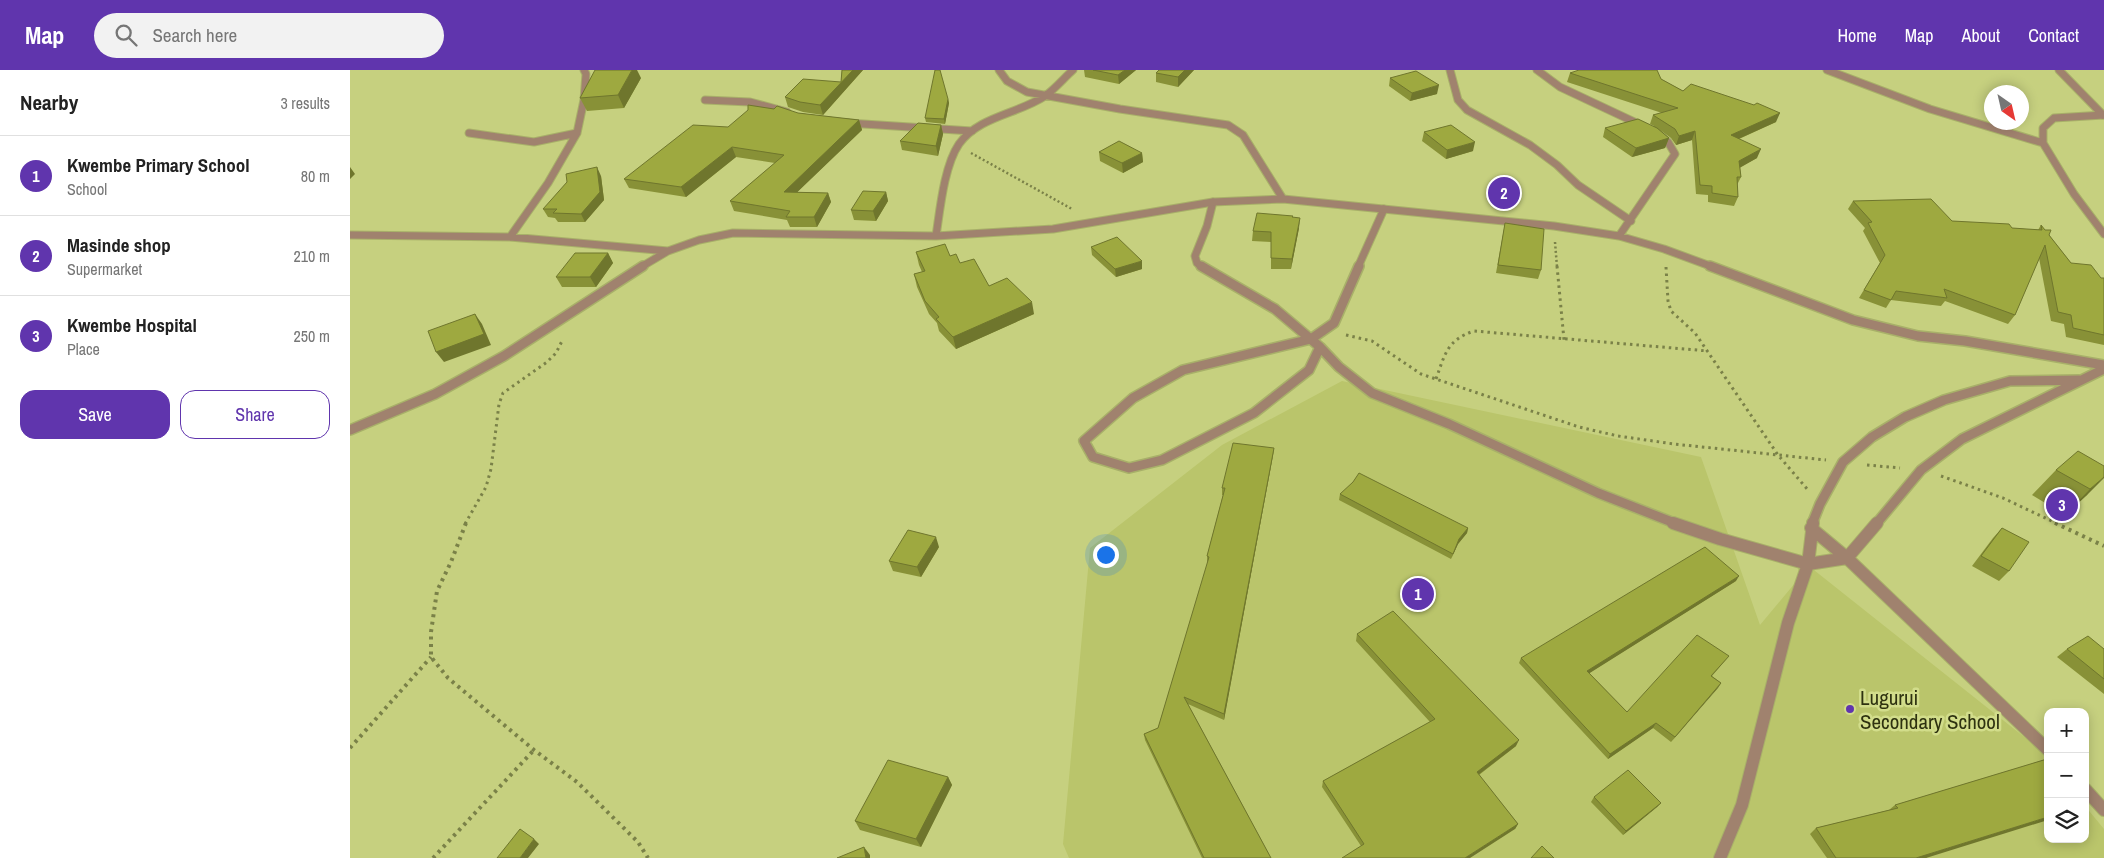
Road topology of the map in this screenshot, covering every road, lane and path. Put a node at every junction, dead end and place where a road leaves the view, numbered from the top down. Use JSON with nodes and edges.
{"nodes":[{"id":1,"x":584,"y":70,"type":"edge"},
{"id":2,"x":999,"y":70,"type":"edge"},
{"id":3,"x":1073,"y":70,"type":"edge"},
{"id":4,"x":1450,"y":70,"type":"edge"},
{"id":5,"x":1537,"y":70,"type":"edge"},
{"id":6,"x":1827,"y":70,"type":"edge"},
{"id":7,"x":2059,"y":70,"type":"edge"},
{"id":8,"x":1045,"y":96,"type":"junction"},
{"id":9,"x":704,"y":100,"type":"dead end"},
{"id":10,"x":794,"y":114,"type":"edge"},
{"id":11,"x":2103,"y":115,"type":"edge"},
{"id":12,"x":838,"y":122,"type":"edge"},
{"id":13,"x":972,"y":131,"type":"junction"},
{"id":14,"x":469,"y":133,"type":"dead end"},
{"id":15,"x":577,"y":133,"type":"junction"},
{"id":16,"x":2043,"y":143,"type":"junction"},
{"id":17,"x":958,"y":146,"type":"junction"},
{"id":18,"x":1283,"y":199,"type":"junction"},
{"id":19,"x":1212,"y":202,"type":"junction"},
{"id":20,"x":1384,"y":209,"type":"junction"},
{"id":21,"x":1631,"y":221,"type":"junction"},
{"id":22,"x":1094,"y":223,"type":"junction"},
{"id":23,"x":1554,"y":226,"type":"junction"},
{"id":24,"x":2104,"y":234,"type":"edge"},
{"id":25,"x":350,"y":235,"type":"edge"},
{"id":26,"x":936,"y":236,"type":"junction"},
{"id":27,"x":1619,"y":236,"type":"junction"},
{"id":28,"x":510,"y":237,"type":"junction"},
{"id":29,"x":1664,"y":249,"type":"junction"},
{"id":30,"x":668,"y":251,"type":"junction"},
{"id":31,"x":568,"y":314,"type":"junction"},
{"id":32,"x":1324,"y":329,"type":"junction"},
{"id":33,"x":1311,"y":339,"type":"junction"},
{"id":34,"x":1564,"y":340,"type":"junction"},
{"id":35,"x":1320,"y":347,"type":"junction"},
{"id":36,"x":1708,"y":351,"type":"junction"},
{"id":37,"x":2104,"y":367,"type":"edge"},
{"id":38,"x":1436,"y":379,"type":"junction"},
{"id":39,"x":2081,"y":380,"type":"junction"},
{"id":40,"x":350,"y":430,"type":"edge"},
{"id":41,"x":1778,"y":455,"type":"junction"},
{"id":42,"x":1843,"y":462,"type":"junction"},
{"id":43,"x":1921,"y":470,"type":"junction"},
{"id":44,"x":1820,"y":504,"type":"junction"},
{"id":45,"x":1811,"y":528,"type":"junction"},
{"id":46,"x":2104,"y":546,"type":"edge"},
{"id":47,"x":1848,"y":558,"type":"junction"},
{"id":48,"x":1808,"y":564,"type":"junction"},
{"id":49,"x":431,"y":657,"type":"junction"},
{"id":50,"x":2044,"y":746,"type":"edge"},
{"id":51,"x":350,"y":748,"type":"edge"},
{"id":52,"x":534,"y":750,"type":"junction"},
{"id":53,"x":2089,"y":793,"type":"edge"},
{"id":54,"x":2104,"y":810,"type":"edge"},
{"id":55,"x":433,"y":858,"type":"edge"},
{"id":56,"x":648,"y":858,"type":"edge"},
{"id":57,"x":1720,"y":858,"type":"edge"}],
"edges":[{"from":1,"to":15,"type":"street"},
{"from":2,"to":8,"type":"street"},
{"from":3,"to":8,"type":"street"},
{"from":4,"to":21,"type":"street"},
{"from":5,"to":21,"type":"street"},
{"from":6,"to":16,"type":"street"},
{"from":7,"to":11,"type":"street"},
{"from":8,"to":13,"type":"street"},
{"from":8,"to":18,"type":"street"},
{"from":9,"to":10,"type":"street"},
{"from":11,"to":16,"type":"street"},
{"from":12,"to":13,"type":"street"},
{"from":13,"to":17,"type":"street"},
{"from":14,"to":15,"type":"street"},
{"from":15,"to":28,"type":"street"},
{"from":16,"to":24,"type":"street"},
{"from":17,"to":22,"type":"path"},
{"from":17,"to":26,"type":"street"},
{"from":18,"to":19,"type":"street"},
{"from":18,"to":20,"type":"street"},
{"from":19,"to":22,"type":"street"},
{"from":19,"to":33,"type":"street"},
{"from":20,"to":23,"type":"street"},
{"from":20,"to":32,"type":"street"},
{"from":21,"to":27,"type":"street"},
{"from":22,"to":26,"type":"street"},
{"from":23,"to":27,"type":"street"},
{"from":23,"to":34,"type":"path"},
{"from":25,"to":28,"type":"street"},
{"from":26,"to":30,"type":"street"},
{"from":27,"to":29,"type":"street"},
{"from":28,"to":30,"type":"street"},
{"from":29,"to":36,"type":"path"},
{"from":29,"to":37,"type":"street"},
{"from":30,"to":31,"type":"street"},
{"from":31,"to":40,"type":"street"},
{"from":31,"to":49,"type":"path"},
{"from":32,"to":33,"type":"street"},
{"from":32,"to":38,"type":"path"},
{"from":33,"to":35,"type":"street"},
{"from":33,"to":35,"type":"street"},
{"from":34,"to":36,"type":"path"},
{"from":34,"to":38,"type":"path"},
{"from":35,"to":48,"type":"street"},
{"from":36,"to":41,"type":"path"},
{"from":37,"to":39,"type":"street"},
{"from":38,"to":41,"type":"path"},
{"from":39,"to":42,"type":"street"},
{"from":39,"to":43,"type":"street"},
{"from":41,"to":42,"type":"path"},
{"from":41,"to":44,"type":"path"},
{"from":42,"to":43,"type":"path"},
{"from":42,"to":44,"type":"street"},
{"from":43,"to":46,"type":"path"},
{"from":43,"to":47,"type":"street"},
{"from":44,"to":45,"type":"street"},
{"from":45,"to":47,"type":"street"},
{"from":45,"to":48,"type":"street"},
{"from":47,"to":48,"type":"street"},
{"from":47,"to":50,"type":"street"},
{"from":48,"to":57,"type":"street"},
{"from":49,"to":51,"type":"path"},
{"from":49,"to":52,"type":"path"},
{"from":52,"to":55,"type":"path"},
{"from":52,"to":56,"type":"path"},
{"from":53,"to":54,"type":"street"}]}
